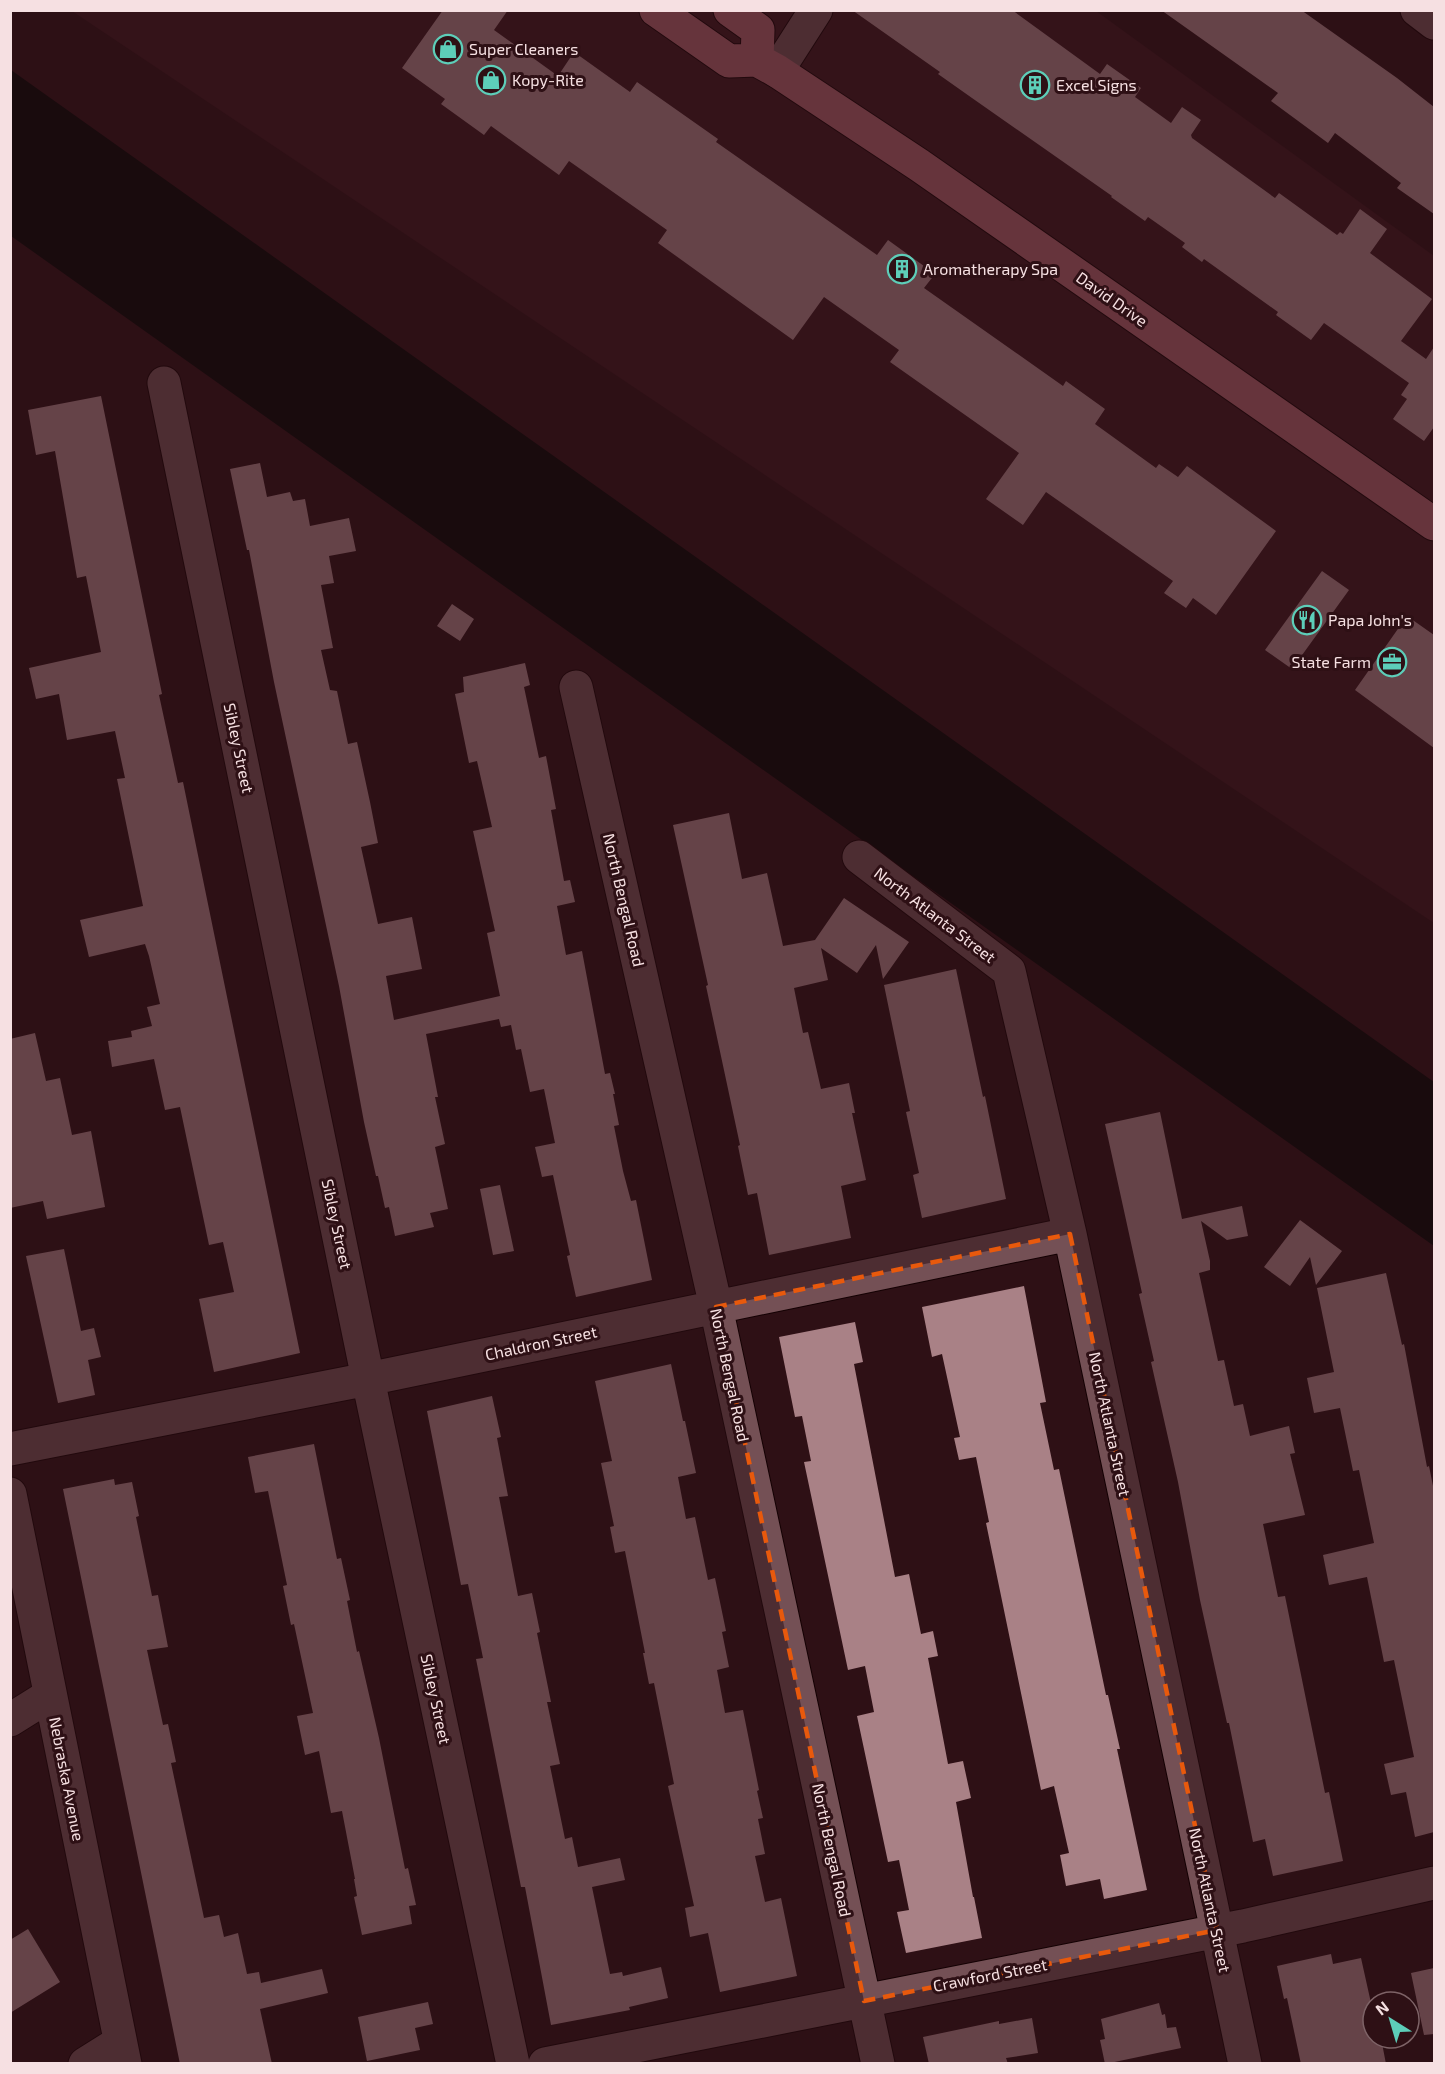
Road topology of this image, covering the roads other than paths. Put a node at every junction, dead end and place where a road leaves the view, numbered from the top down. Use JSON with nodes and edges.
{"nodes":[{"id":1,"x":656,"y":10,"type":"edge"},
{"id":2,"x":730,"y":10,"type":"edge"},
{"id":3,"x":816,"y":10,"type":"edge"},
{"id":4,"x":1418,"y":10,"type":"edge"},
{"id":5,"x":1434,"y":23,"type":"edge"},
{"id":6,"x":767,"y":65,"type":"junction"},
{"id":7,"x":164,"y":383,"type":"dead end"},
{"id":8,"x":1434,"y":524,"type":"edge"},
{"id":9,"x":576,"y":687,"type":"dead end"},
{"id":10,"x":859,"y":857,"type":"dead end"},
{"id":11,"x":1070,"y":1234,"type":"junction"},
{"id":12,"x":716,"y":1307,"type":"junction"},
{"id":13,"x":369,"y":1379,"type":"junction"},
{"id":14,"x":10,"y":1449,"type":"edge"},
{"id":15,"x":10,"y":1494,"type":"edge"},
{"id":16,"x":50,"y":1695,"type":"junction"},
{"id":17,"x":10,"y":1720,"type":"edge"},
{"id":18,"x":1434,"y":1883,"type":"edge"},
{"id":19,"x":1217,"y":1930,"type":"junction"},
{"id":20,"x":864,"y":2001,"type":"junction"},
{"id":21,"x":122,"y":2053,"type":"edge"},
{"id":22,"x":85,"y":2064,"type":"edge"},
{"id":23,"x":513,"y":2064,"type":"edge"},
{"id":24,"x":545,"y":2064,"type":"edge"},
{"id":25,"x":878,"y":2064,"type":"edge"},
{"id":26,"x":1245,"y":2064,"type":"edge"}],
"edges":[{"from":1,"to":6,"type":"main road"},
{"from":2,"to":6,"type":"main road"},
{"from":3,"to":6,"type":"street"},
{"from":4,"to":5,"type":"street"},
{"from":6,"to":8,"type":"main road","name":"David Drive"},
{"from":7,"to":13,"type":"street","name":"Sibley Street"},
{"from":9,"to":12,"type":"street","name":"North Bengal Road"},
{"from":10,"to":11,"type":"street","name":"North Atlanta Street"},
{"from":11,"to":12,"type":"street","name":"Chaldron Street"},
{"from":11,"to":19,"type":"street","name":"North Atlanta Street"},
{"from":12,"to":13,"type":"street","name":"Chaldron Street"},
{"from":12,"to":20,"type":"street","name":"North Bengal Road"},
{"from":13,"to":14,"type":"street","name":"Chaldron Street"},
{"from":13,"to":23,"type":"street","name":"Sibley Street"},
{"from":15,"to":16,"type":"street","name":"Nebraska Avenue"},
{"from":16,"to":17,"type":"street"},
{"from":16,"to":21,"type":"street","name":"Nebraska Avenue"},
{"from":18,"to":19,"type":"street","name":"Crawford Street"},
{"from":19,"to":20,"type":"street","name":"Crawford Street"},
{"from":19,"to":26,"type":"street","name":"North Atlanta Street"},
{"from":20,"to":24,"type":"street","name":"Crawford Street"},
{"from":20,"to":25,"type":"street","name":"North Bengal Road"},
{"from":21,"to":22,"type":"street"}]}
